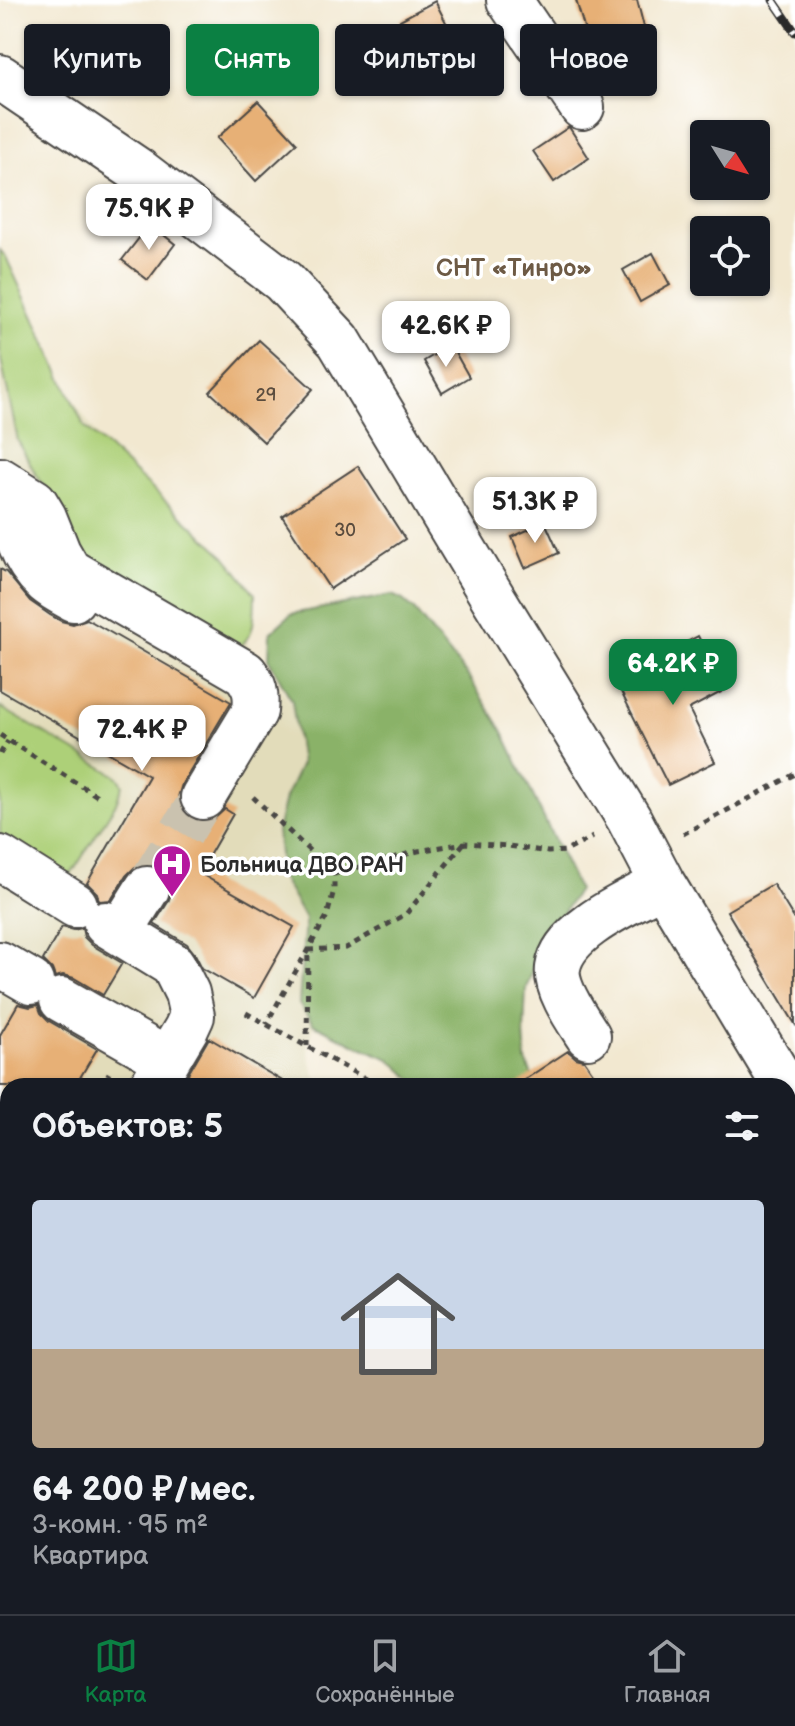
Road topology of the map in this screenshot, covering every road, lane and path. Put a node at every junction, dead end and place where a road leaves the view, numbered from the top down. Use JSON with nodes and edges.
{"nodes":[{"id":1,"x":509,"y":0,"type":"edge"},
{"id":2,"x":0,"y":77,"type":"edge"},
{"id":3,"x":582,"y":107,"type":"dead end"},
{"id":4,"x":4,"y":482,"type":"edge"},
{"id":5,"x":110,"y":620,"type":"dead end"},
{"id":6,"x":0,"y":735,"type":"edge"},
{"id":7,"x":8,"y":741,"type":"junction"},
{"id":8,"x":0,"y":754,"type":"edge"},
{"id":9,"x":795,"y":774,"type":"edge"},
{"id":10,"x":212,"y":782,"type":"joint"},
{"id":11,"x":99,"y":797,"type":"dead end"},
{"id":12,"x":465,"y":843,"type":"junction"},
{"id":13,"x":646,"y":852,"type":"junction"},
{"id":14,"x":0,"y":858,"type":"edge"},
{"id":15,"x":334,"y":874,"type":"junction"},
{"id":16,"x":147,"y":889,"type":"tunnel mouth"},
{"id":17,"x":100,"y":921,"type":"junction"},
{"id":18,"x":308,"y":950,"type":"junction"},
{"id":19,"x":31,"y":982,"type":"edge"},
{"id":20,"x":246,"y":1013,"type":"dead end"},
{"id":21,"x":266,"y":1024,"type":"junction"},
{"id":22,"x":588,"y":1036,"type":"dead end"},
{"id":23,"x":307,"y":1046,"type":"dead end"},
{"id":24,"x":160,"y":1073,"type":"edge"},
{"id":25,"x":364,"y":1078,"type":"edge"},
{"id":26,"x":779,"y":1078,"type":"edge"}],
"edges":[{"from":1,"to":3,"type":"lane"},
{"from":2,"to":13,"type":"lane"},
{"from":4,"to":5,"type":"lane"},
{"from":4,"to":10,"type":"lane"},
{"from":6,"to":7,"type":"path"},
{"from":7,"to":8,"type":"path"},
{"from":7,"to":11,"type":"path"},
{"from":9,"to":13,"type":"path"},
{"from":10,"to":15,"type":"path"},
{"from":12,"to":13,"type":"path"},
{"from":12,"to":15,"type":"path"},
{"from":12,"to":18,"type":"path"},
{"from":13,"to":22,"type":"lane"},
{"from":13,"to":26,"type":"lane"},
{"from":14,"to":17,"type":"lane"},
{"from":15,"to":18,"type":"path"},
{"from":16,"to":17,"type":"lane"},
{"from":17,"to":24,"type":"lane"},
{"from":18,"to":21,"type":"path"},
{"from":18,"to":23,"type":"path"},
{"from":19,"to":24,"type":"lane"},
{"from":20,"to":21,"type":"path"},
{"from":21,"to":25,"type":"path"}]}
